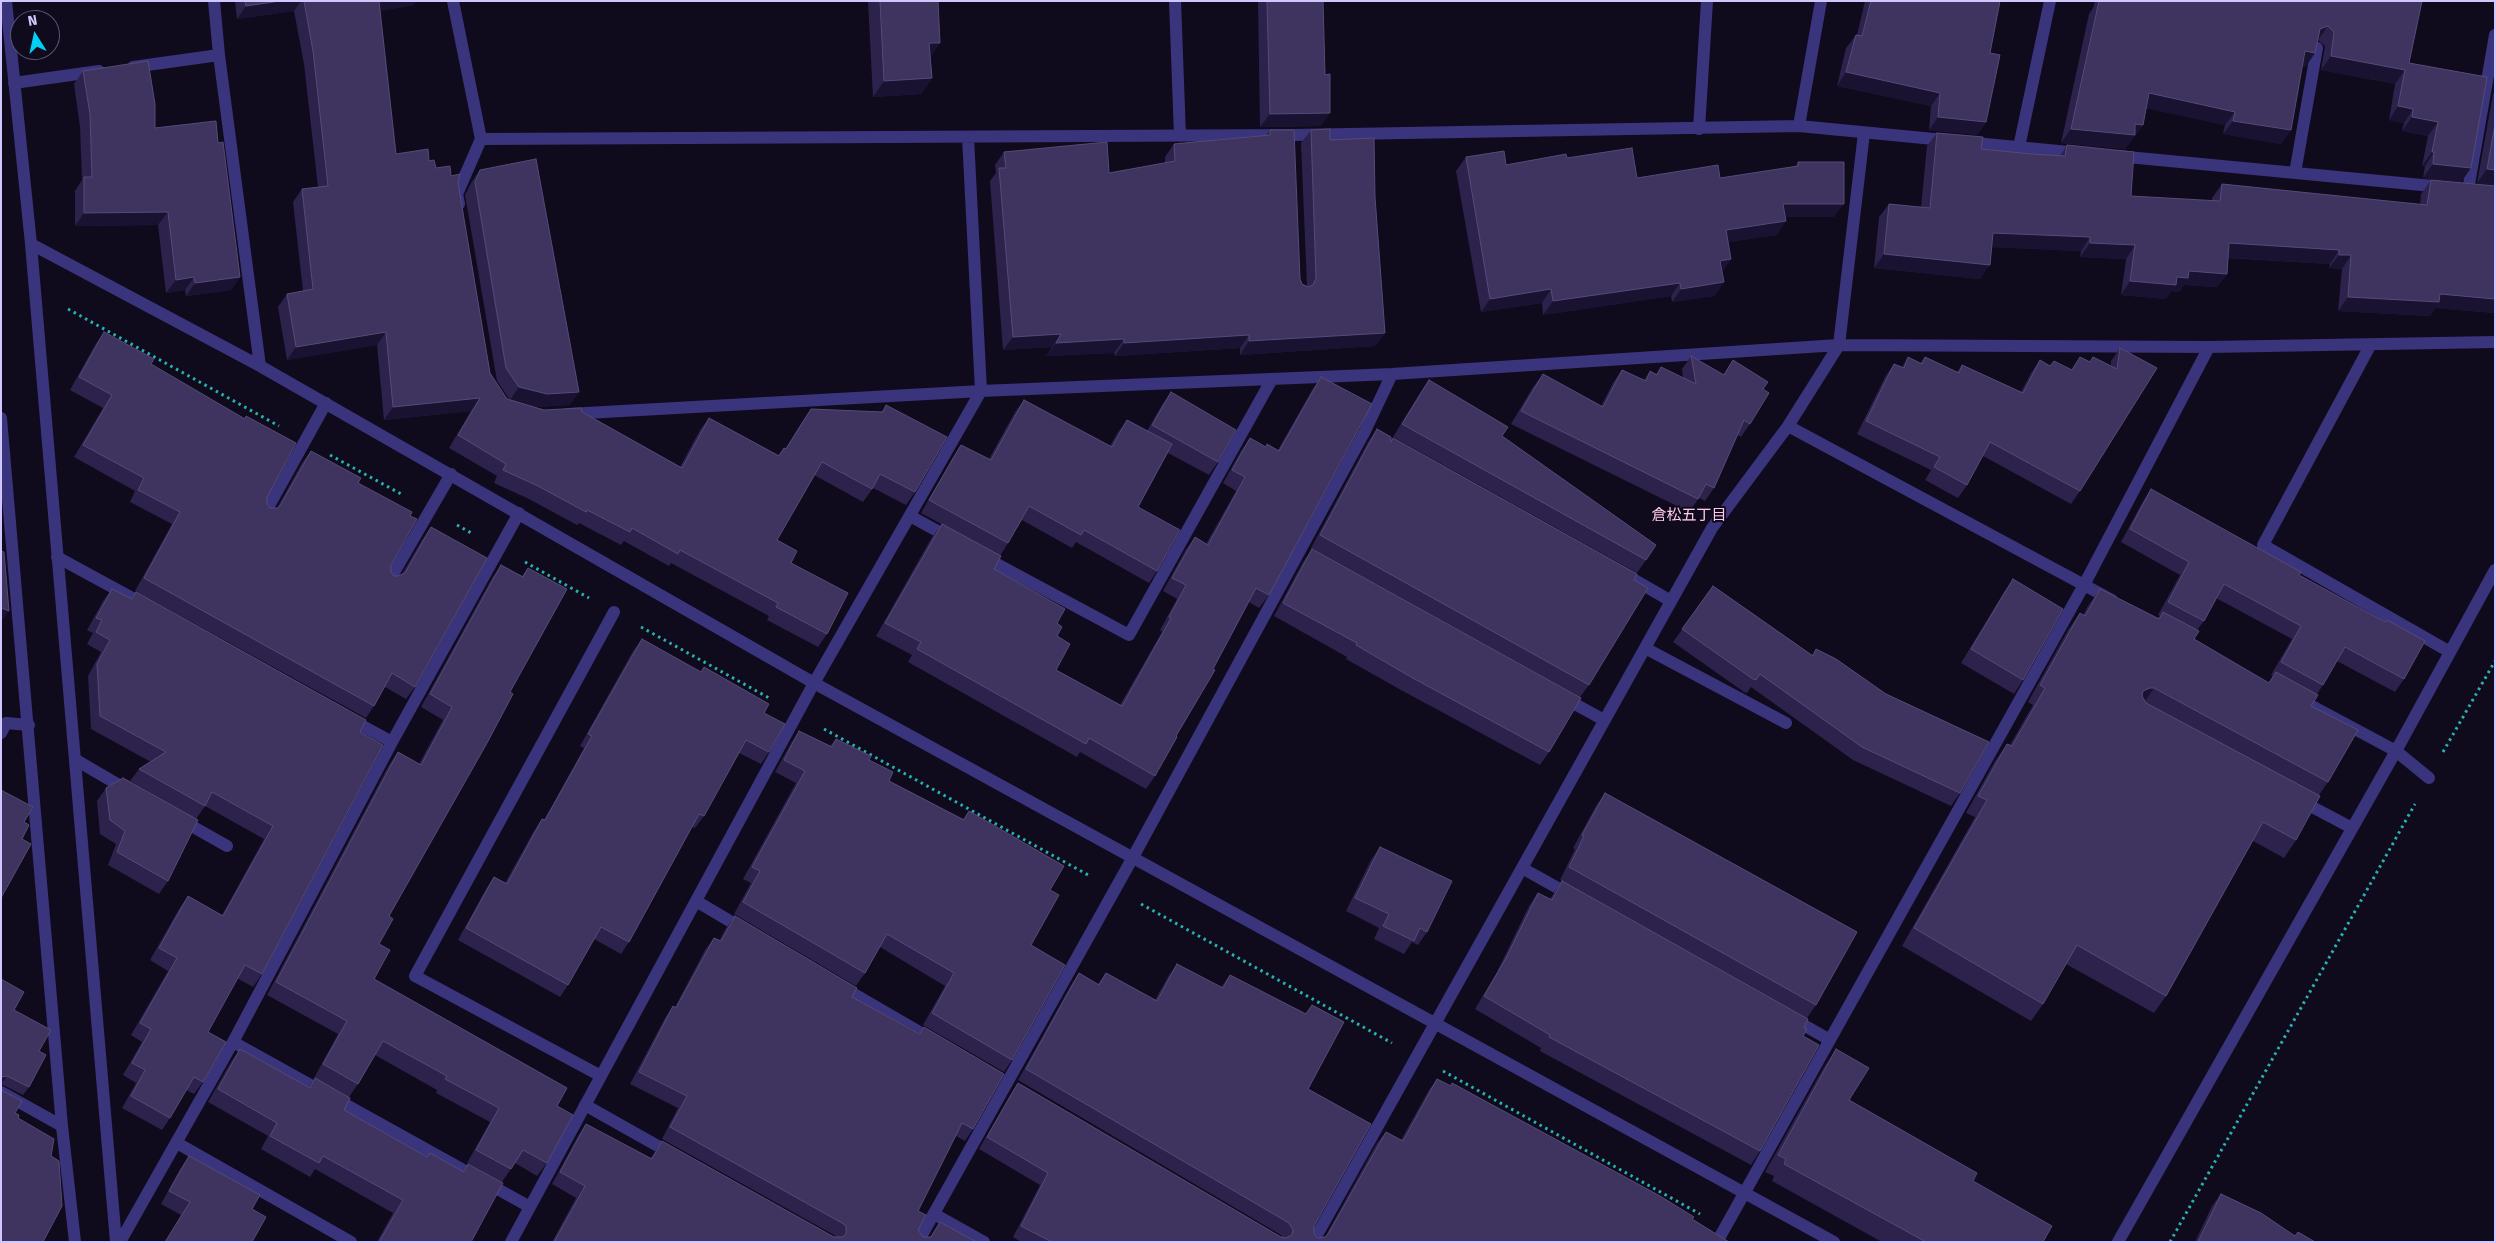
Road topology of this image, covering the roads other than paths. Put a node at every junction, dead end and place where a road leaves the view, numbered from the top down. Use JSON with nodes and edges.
{"nodes":[{"id":1,"x":6,"y":1,"type":"edge"},
{"id":2,"x":214,"y":1,"type":"edge"},
{"id":3,"x":453,"y":1,"type":"edge"},
{"id":4,"x":1175,"y":1,"type":"edge"},
{"id":5,"x":1707,"y":1,"type":"edge"},
{"id":6,"x":1822,"y":1,"type":"edge"},
{"id":7,"x":2050,"y":1,"type":"edge"},
{"id":8,"x":2495,"y":35,"type":"edge"},
{"id":9,"x":2317,"y":48,"type":"edge"},
{"id":10,"x":219,"y":55,"type":"junction"},
{"id":11,"x":14,"y":83,"type":"junction"},
{"id":12,"x":1799,"y":126,"type":"junction"},
{"id":13,"x":1699,"y":128,"type":"junction"},
{"id":14,"x":1864,"y":133,"type":"junction"},
{"id":15,"x":1180,"y":136,"type":"junction"},
{"id":16,"x":968,"y":138,"type":"junction"},
{"id":17,"x":481,"y":139,"type":"junction"},
{"id":18,"x":2019,"y":147,"type":"junction"},
{"id":19,"x":2088,"y":154,"type":"edge"},
{"id":20,"x":2108,"y":156,"type":"edge"},
{"id":21,"x":2295,"y":173,"type":"junction"},
{"id":22,"x":460,"y":213,"type":"edge"},
{"id":23,"x":32,"y":244,"type":"junction"},
{"id":24,"x":2495,"y":342,"type":"edge"},
{"id":25,"x":1839,"y":344,"type":"junction"},
{"id":26,"x":2371,"y":344,"type":"junction"},
{"id":27,"x":2209,"y":347,"type":"junction"},
{"id":28,"x":260,"y":366,"type":"junction"},
{"id":29,"x":1392,"y":374,"type":"junction"},
{"id":30,"x":1272,"y":379,"type":"junction"},
{"id":31,"x":981,"y":391,"type":"junction"},
{"id":32,"x":326,"y":403,"type":"junction"},
{"id":33,"x":556,"y":414,"type":"edge"},
{"id":34,"x":1,"y":418,"type":"edge"},
{"id":35,"x":1788,"y":426,"type":"junction"},
{"id":36,"x":451,"y":474,"type":"junction"},
{"id":37,"x":264,"y":512,"type":"edge"},
{"id":38,"x":6,"y":513,"type":"edge"},
{"id":39,"x":519,"y":513,"type":"junction"},
{"id":40,"x":910,"y":516,"type":"junction"},
{"id":41,"x":57,"y":557,"type":"junction"},
{"id":42,"x":1603,"y":563,"type":"edge"},
{"id":43,"x":2495,"y":570,"type":"edge"},
{"id":44,"x":389,"y":581,"type":"edge"},
{"id":45,"x":2084,"y":585,"type":"junction"},
{"id":46,"x":1671,"y":600,"type":"junction"},
{"id":47,"x":2127,"y":608,"type":"edge"},
{"id":48,"x":614,"y":612,"type":"road end"},
{"id":49,"x":160,"y":614,"type":"edge"},
{"id":50,"x":1645,"y":648,"type":"junction"},
{"id":51,"x":2450,"y":652,"type":"junction"},
{"id":52,"x":814,"y":683,"type":"junction"},
{"id":53,"x":1552,"y":691,"type":"edge"},
{"id":54,"x":2283,"y":691,"type":"edge"},
{"id":55,"x":340,"y":714,"type":"edge"},
{"id":56,"x":1604,"y":720,"type":"junction"},
{"id":57,"x":1786,"y":723,"type":"dead end"},
{"id":58,"x":3,"y":725,"type":"edge"},
{"id":59,"x":29,"y":725,"type":"junction"},
{"id":60,"x":392,"y":742,"type":"junction"},
{"id":61,"x":2396,"y":751,"type":"junction"},
{"id":62,"x":76,"y":760,"type":"junction"},
{"id":63,"x":2429,"y":778,"type":"road end"},
{"id":64,"x":2284,"y":792,"type":"edge"},
{"id":65,"x":143,"y":799,"type":"edge"},
{"id":66,"x":168,"y":813,"type":"edge"},
{"id":67,"x":2352,"y":828,"type":"junction"},
{"id":68,"x":226,"y":846,"type":"dead end"},
{"id":69,"x":1132,"y":859,"type":"junction"},
{"id":70,"x":1522,"y":868,"type":"junction"},
{"id":71,"x":696,"y":902,"type":"junction"},
{"id":72,"x":1582,"y":902,"type":"edge"},
{"id":73,"x":754,"y":936,"type":"edge"},
{"id":74,"x":830,"y":980,"type":"edge"},
{"id":75,"x":1779,"y":1011,"type":"edge"},
{"id":76,"x":1435,"y":1023,"type":"junction"},
{"id":77,"x":1830,"y":1040,"type":"junction"},
{"id":78,"x":233,"y":1042,"type":"junction"},
{"id":79,"x":948,"y":1048,"type":"edge"},
{"id":80,"x":601,"y":1076,"type":"junction"},
{"id":81,"x":1,"y":1092,"type":"edge"},
{"id":82,"x":585,"y":1105,"type":"junction"},
{"id":83,"x":62,"y":1126,"type":"junction"},
{"id":84,"x":177,"y":1143,"type":"junction"},
{"id":85,"x":686,"y":1162,"type":"edge"},
{"id":86,"x":1744,"y":1193,"type":"junction"},
{"id":87,"x":530,"y":1207,"type":"junction"},
{"id":88,"x":934,"y":1214,"type":"junction"},
{"id":89,"x":1316,"y":1241,"type":"edge"},
{"id":90,"x":75,"y":1242,"type":"edge"},
{"id":91,"x":116,"y":1242,"type":"edge"},
{"id":92,"x":120,"y":1242,"type":"edge"},
{"id":93,"x":351,"y":1242,"type":"edge"},
{"id":94,"x":511,"y":1242,"type":"edge"},
{"id":95,"x":918,"y":1242,"type":"edge"},
{"id":96,"x":984,"y":1242,"type":"edge"},
{"id":97,"x":1717,"y":1242,"type":"edge"},
{"id":98,"x":1834,"y":1242,"type":"edge"},
{"id":99,"x":2118,"y":1242,"type":"edge"}],
"edges":[{"from":1,"to":11,"type":"street"},
{"from":2,"to":10,"type":"street"},
{"from":3,"to":17,"type":"street"},
{"from":4,"to":15,"type":"street"},
{"from":5,"to":13,"type":"street"},
{"from":6,"to":12,"type":"street"},
{"from":7,"to":18,"type":"street"},
{"from":8,"to":21,"type":"street"},
{"from":9,"to":21,"type":"street"},
{"from":10,"to":11,"type":"street"},
{"from":10,"to":28,"type":"street"},
{"from":11,"to":23,"type":"street"},
{"from":12,"to":13,"type":"street"},
{"from":12,"to":14,"type":"street"},
{"from":13,"to":15,"type":"street"},
{"from":14,"to":18,"type":"street"},
{"from":14,"to":25,"type":"street"},
{"from":15,"to":16,"type":"street"},
{"from":16,"to":17,"type":"street"},
{"from":16,"to":31,"type":"street"},
{"from":17,"to":22,"type":"street"},
{"from":18,"to":19,"type":"street"},
{"from":20,"to":21,"type":"street"},
{"from":23,"to":28,"type":"street"},
{"from":23,"to":41,"type":"street"},
{"from":24,"to":26,"type":"street"},
{"from":25,"to":27,"type":"street"},
{"from":25,"to":29,"type":"street"},
{"from":25,"to":35,"type":"street"},
{"from":26,"to":27,"type":"street"},
{"from":26,"to":51,"type":"street"},
{"from":27,"to":45,"type":"street"},
{"from":28,"to":32,"type":"street"},
{"from":29,"to":30,"type":"street"},
{"from":29,"to":69,"type":"street"},
{"from":30,"to":31,"type":"street"},
{"from":30,"to":40,"type":"street"},
{"from":31,"to":33,"type":"street"},
{"from":31,"to":40,"type":"street"},
{"from":32,"to":36,"type":"street"},
{"from":32,"to":37,"type":"street"},
{"from":34,"to":38,"type":"street"},
{"from":35,"to":45,"type":"street"},
{"from":35,"to":46,"type":"street"},
{"from":36,"to":39,"type":"street"},
{"from":36,"to":44,"type":"street"},
{"from":38,"to":59,"type":"street"},
{"from":39,"to":52,"type":"street"},
{"from":39,"to":60,"type":"street"},
{"from":40,"to":52,"type":"street"},
{"from":41,"to":49,"type":"street"},
{"from":41,"to":62,"type":"street"},
{"from":42,"to":46,"type":"street"},
{"from":43,"to":51,"type":"street"},
{"from":45,"to":47,"type":"street"},
{"from":45,"to":77,"type":"street"},
{"from":46,"to":50,"type":"street"},
{"from":48,"to":80,"type":"street"},
{"from":50,"to":56,"type":"street"},
{"from":50,"to":57,"type":"street"},
{"from":51,"to":61,"type":"street"},
{"from":52,"to":69,"type":"street"},
{"from":52,"to":71,"type":"street"},
{"from":53,"to":56,"type":"street"},
{"from":54,"to":61,"type":"street"},
{"from":55,"to":60,"type":"street"},
{"from":56,"to":70,"type":"street"},
{"from":58,"to":59,"type":"street"},
{"from":59,"to":83,"type":"street"},
{"from":60,"to":78,"type":"street"},
{"from":61,"to":63,"type":"street"},
{"from":61,"to":67,"type":"street"},
{"from":62,"to":65,"type":"street"},
{"from":62,"to":91,"type":"street"},
{"from":64,"to":67,"type":"street"},
{"from":66,"to":68,"type":"street"},
{"from":67,"to":99,"type":"street"},
{"from":69,"to":76,"type":"street"},
{"from":69,"to":88,"type":"street"},
{"from":70,"to":72,"type":"street"},
{"from":70,"to":76,"type":"street"},
{"from":71,"to":73,"type":"street"},
{"from":71,"to":80,"type":"street"},
{"from":74,"to":79,"type":"street"},
{"from":75,"to":77,"type":"street"},
{"from":76,"to":86,"type":"street"},
{"from":76,"to":89,"type":"street"},
{"from":77,"to":86,"type":"street"},
{"from":78,"to":84,"type":"street"},
{"from":78,"to":87,"type":"street"},
{"from":80,"to":82,"type":"street"},
{"from":81,"to":83,"type":"street"},
{"from":82,"to":85,"type":"street"},
{"from":82,"to":87,"type":"street"},
{"from":83,"to":90,"type":"street"},
{"from":84,"to":92,"type":"street"},
{"from":84,"to":93,"type":"street"},
{"from":86,"to":97,"type":"street"},
{"from":86,"to":98,"type":"street"},
{"from":87,"to":94,"type":"street"},
{"from":88,"to":95,"type":"street"},
{"from":88,"to":96,"type":"street"}]}
